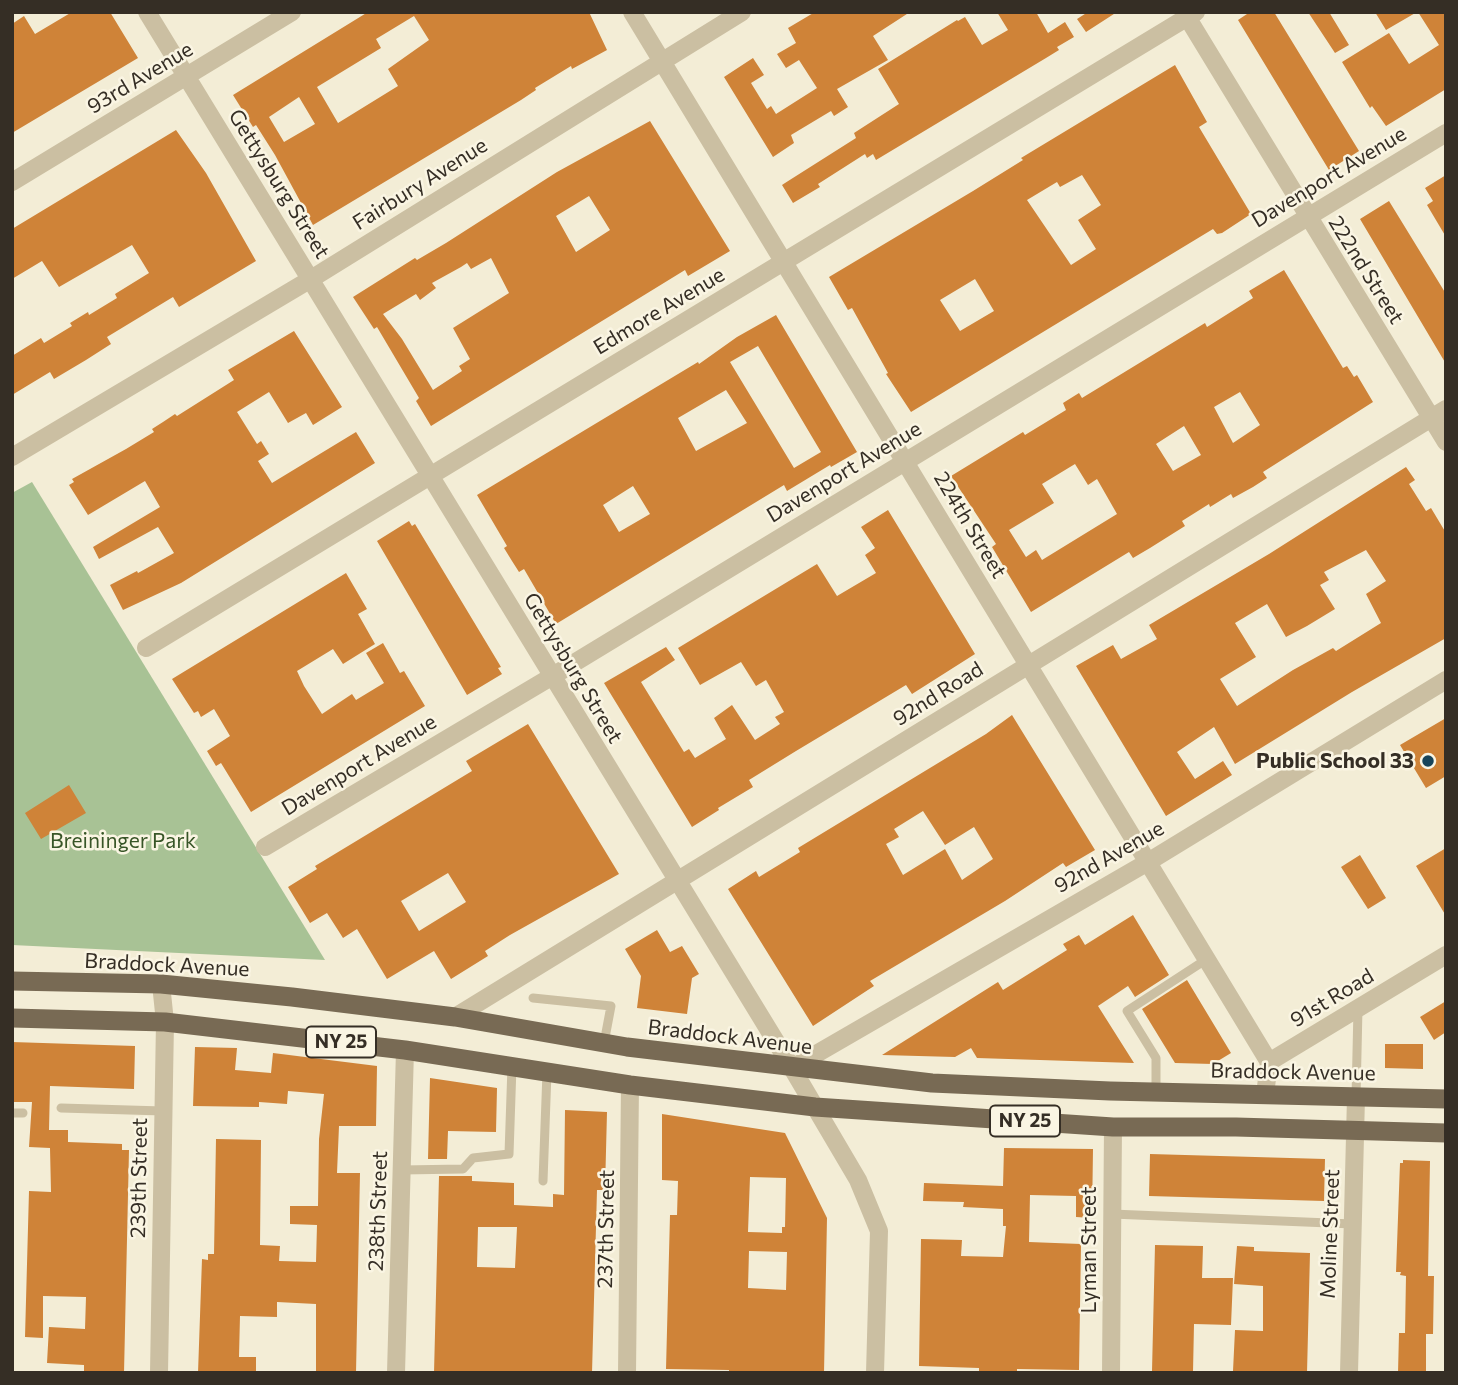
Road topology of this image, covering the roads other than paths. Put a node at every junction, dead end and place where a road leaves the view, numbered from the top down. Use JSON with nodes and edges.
{"nodes":[{"id":1,"x":147,"y":12,"type":"edge"},
{"id":2,"x":292,"y":12,"type":"edge"},
{"id":3,"x":632,"y":12,"type":"edge"},
{"id":4,"x":742,"y":12,"type":"edge"},
{"id":5,"x":1189,"y":14,"type":"edge"},
{"id":6,"x":662,"y":61,"type":"junction"},
{"id":7,"x":186,"y":76,"type":"junction"},
{"id":8,"x":1446,"y":133,"type":"edge"},
{"id":9,"x":12,"y":182,"type":"edge"},
{"id":10,"x":1307,"y":217,"type":"junction"},
{"id":11,"x":783,"y":262,"type":"junction"},
{"id":12,"x":311,"y":279,"type":"junction"},
{"id":13,"x":1438,"y":414,"type":"edge"},
{"id":14,"x":1446,"y":442,"type":"edge"},
{"id":15,"x":12,"y":457,"type":"edge"},
{"id":16,"x":905,"y":461,"type":"junction"},
{"id":17,"x":429,"y":476,"type":"junction"},
{"id":18,"x":146,"y":648,"type":"dead end"},
{"id":19,"x":1028,"y":665,"type":"junction"},
{"id":20,"x":551,"y":677,"type":"junction"},
{"id":21,"x":1446,"y":680,"type":"edge"},
{"id":22,"x":265,"y":847,"type":"dead end"},
{"id":23,"x":1148,"y":862,"type":"junction"},
{"id":24,"x":677,"y":881,"type":"junction"},
{"id":25,"x":1446,"y":955,"type":"edge"},
{"id":26,"x":1206,"y":959,"type":"junction"},
{"id":27,"x":12,"y":981,"type":"edge"},
{"id":28,"x":161,"y":984,"type":"junction"},
{"id":29,"x":533,"y":998,"type":"dead end"},
{"id":30,"x":1358,"y":1008,"type":"junction"},
{"id":31,"x":454,"y":1017,"type":"junction"},
{"id":32,"x":12,"y":1018,"type":"edge"},
{"id":33,"x":165,"y":1022,"type":"junction"},
{"id":34,"x":604,"y":1043,"type":"junction"},
{"id":35,"x":405,"y":1050,"type":"junction"},
{"id":36,"x":1269,"y":1062,"type":"junction"},
{"id":37,"x":512,"y":1066,"type":"junction"},
{"id":38,"x":792,"y":1068,"type":"junction"},
{"id":39,"x":547,"y":1072,"type":"junction"},
{"id":40,"x":630,"y":1085,"type":"junction"},
{"id":41,"x":1156,"y":1092,"type":"junction"},
{"id":42,"x":1265,"y":1095,"type":"junction"},
{"id":43,"x":1356,"y":1097,"type":"junction"},
{"id":44,"x":1446,"y":1099,"type":"edge"},
{"id":45,"x":815,"y":1107,"type":"junction"},
{"id":46,"x":61,"y":1108,"type":"dead end"},
{"id":47,"x":163,"y":1111,"type":"junction"},
{"id":48,"x":1113,"y":1127,"type":"junction"},
{"id":49,"x":1356,"y":1130,"type":"junction"},
{"id":50,"x":1446,"y":1133,"type":"edge"},
{"id":51,"x":401,"y":1170,"type":"junction"},
{"id":52,"x":543,"y":1181,"type":"dead end"},
{"id":53,"x":1112,"y":1214,"type":"junction"},
{"id":54,"x":1353,"y":1224,"type":"junction"},
{"id":55,"x":159,"y":1373,"type":"edge"},
{"id":56,"x":396,"y":1373,"type":"edge"},
{"id":57,"x":627,"y":1373,"type":"edge"},
{"id":58,"x":874,"y":1373,"type":"edge"},
{"id":59,"x":1111,"y":1373,"type":"edge"},
{"id":60,"x":1349,"y":1373,"type":"edge"}],
"edges":[{"from":1,"to":7,"type":"street","name":"Gettysburg Street"},
{"from":2,"to":7,"type":"street","name":"93rd Avenue"},
{"from":3,"to":6,"type":"street","name":"224th Street"},
{"from":4,"to":6,"type":"street","name":"Fairbury Avenue"},
{"from":5,"to":10,"type":"street","name":"222nd Street"},
{"from":5,"to":11,"type":"street","name":"Edmore Avenue"},
{"from":6,"to":11,"type":"street","name":"224th Street"},
{"from":6,"to":12,"type":"street","name":"Fairbury Avenue"},
{"from":7,"to":9,"type":"street","name":"93rd Avenue"},
{"from":7,"to":12,"type":"street","name":"Gettysburg Street"},
{"from":8,"to":10,"type":"street","name":"Davenport Avenue"},
{"from":10,"to":13,"type":"street","name":"222nd Street"},
{"from":10,"to":16,"type":"street","name":"Davenport Avenue"},
{"from":11,"to":16,"type":"street","name":"224th Street"},
{"from":11,"to":17,"type":"street","name":"Edmore Avenue"},
{"from":12,"to":15,"type":"street","name":"Fairbury Avenue"},
{"from":12,"to":17,"type":"street","name":"Gettysburg Street"},
{"from":13,"to":14,"type":"street","name":"222nd Street"},
{"from":13,"to":19,"type":"street","name":"92nd Road"},
{"from":16,"to":19,"type":"street","name":"224th Street"},
{"from":16,"to":20,"type":"street","name":"Davenport Avenue"},
{"from":17,"to":18,"type":"street","name":"Edmore Avenue"},
{"from":17,"to":20,"type":"street","name":"Gettysburg Street"},
{"from":19,"to":23,"type":"street","name":"224th Street"},
{"from":19,"to":24,"type":"street","name":"92nd Road"},
{"from":20,"to":22,"type":"street","name":"Davenport Avenue"},
{"from":20,"to":24,"type":"street","name":"Gettysburg Street"},
{"from":21,"to":23,"type":"street","name":"92nd Avenue"},
{"from":23,"to":26,"type":"street","name":"224th Street"},
{"from":23,"to":38,"type":"street","name":"92nd Avenue"},
{"from":24,"to":31,"type":"street","name":"92nd Road"},
{"from":24,"to":38,"type":"street","name":"Gettysburg Street"},
{"from":25,"to":30,"type":"street","name":"91st Road"},
{"from":26,"to":36,"type":"street","name":"224th Street"},
{"from":26,"to":41,"type":"lane"},
{"from":27,"to":28,"type":"main road","name":"Braddock Avenue","number":"NY 25"},
{"from":28,"to":31,"type":"main road","name":"Braddock Avenue","number":"NY 25"},
{"from":28,"to":33,"type":"street","name":"239th Street"},
{"from":29,"to":34,"type":"lane"},
{"from":30,"to":36,"type":"street","name":"91st Road"},
{"from":30,"to":43,"type":"lane"},
{"from":31,"to":34,"type":"main road","name":"Braddock Avenue","number":"NY 25"},
{"from":32,"to":33,"type":"main road","number":"NY 25"},
{"from":33,"to":35,"type":"main road","number":"NY 25"},
{"from":33,"to":47,"type":"street","name":"239th Street"},
{"from":34,"to":38,"type":"main road","name":"Braddock Avenue","number":"NY 25"},
{"from":35,"to":37,"type":"main road","number":"NY 25"},
{"from":35,"to":51,"type":"street","name":"238th Street"},
{"from":36,"to":42,"type":"street"},
{"from":37,"to":39,"type":"main road","number":"NY 25"},
{"from":37,"to":51,"type":"lane"},
{"from":38,"to":41,"type":"main road","name":"Braddock Avenue","number":"NY 25"},
{"from":38,"to":45,"type":"street","name":"Gettysburg Street"},
{"from":39,"to":40,"type":"main road","number":"NY 25"},
{"from":39,"to":52,"type":"lane"},
{"from":40,"to":45,"type":"main road","number":"NY 25"},
{"from":40,"to":57,"type":"street","name":"237th Street"},
{"from":41,"to":42,"type":"main road","name":"Braddock Avenue","number":"NY 25"},
{"from":42,"to":43,"type":"main road","name":"Braddock Avenue","number":"NY 25"},
{"from":43,"to":44,"type":"main road","name":"Braddock Avenue","number":"NY 25"},
{"from":43,"to":49,"type":"street","name":"Moline Street"},
{"from":45,"to":48,"type":"main road","number":"NY 25"},
{"from":45,"to":58,"type":"street","name":"Gettysburg Street"},
{"from":46,"to":47,"type":"lane"},
{"from":47,"to":55,"type":"street","name":"239th Street"},
{"from":48,"to":49,"type":"main road","number":"NY 25"},
{"from":48,"to":53,"type":"street","name":"Lyman Street"},
{"from":49,"to":50,"type":"main road","number":"NY 25"},
{"from":49,"to":54,"type":"street","name":"Moline Street"},
{"from":51,"to":56,"type":"street","name":"238th Street"},
{"from":53,"to":54,"type":"lane"},
{"from":53,"to":59,"type":"street","name":"Lyman Street"},
{"from":54,"to":60,"type":"street","name":"Moline Street"}]}
